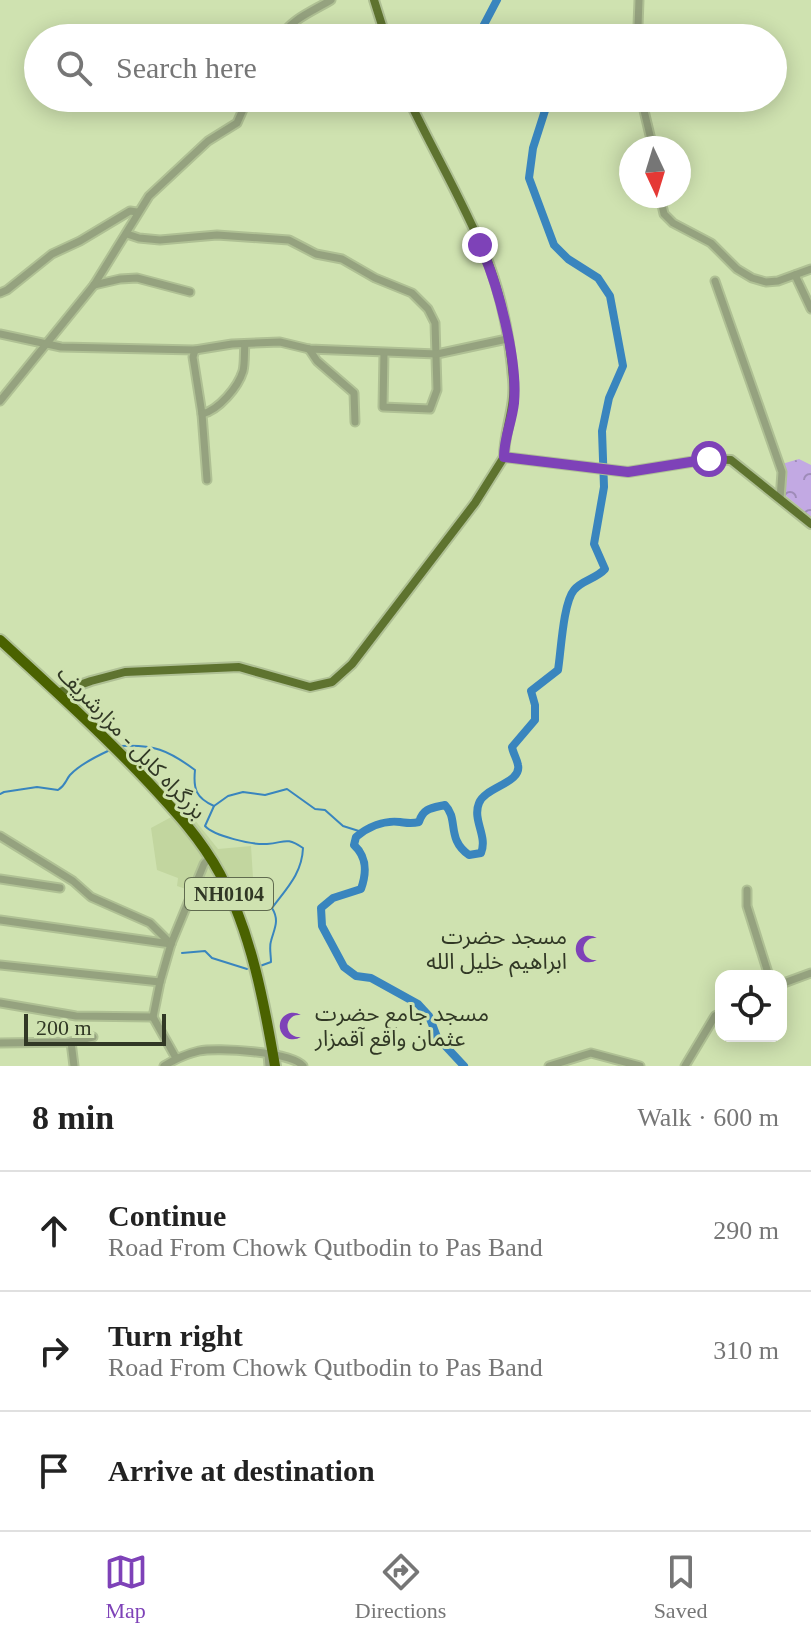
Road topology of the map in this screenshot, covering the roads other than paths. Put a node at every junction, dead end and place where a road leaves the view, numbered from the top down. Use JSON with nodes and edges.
{"nodes":[{"id":1,"x":331,"y":0,"type":"edge"},
{"id":2,"x":374,"y":0,"type":"edge"},
{"id":3,"x":639,"y":0,"type":"edge"},
{"id":4,"x":291,"y":24,"type":"edge"},
{"id":5,"x":382,"y":24,"type":"edge"},
{"id":6,"x":638,"y":24,"type":"edge"},
{"id":7,"x":242,"y":112,"type":"edge"},
{"id":8,"x":415,"y":112,"type":"edge"},
{"id":9,"x":644,"y":112,"type":"edge"},
{"id":10,"x":650,"y":136,"type":"edge"},
{"id":11,"x":663,"y":208,"type":"edge"},
{"id":12,"x":137,"y":212,"type":"junction"},
{"id":13,"x":127,"y":234,"type":"junction"},
{"id":14,"x":811,"y":269,"type":"edge"},
{"id":15,"x":795,"y":275,"type":"junction"},
{"id":16,"x":715,"y":281,"type":"dead end"},
{"id":17,"x":94,"y":285,"type":"junction"},
{"id":18,"x":190,"y":292,"type":"dead end"},
{"id":19,"x":0,"y":293,"type":"edge"},
{"id":20,"x":811,"y":309,"type":"edge"},
{"id":21,"x":0,"y":334,"type":"edge"},
{"id":22,"x":507,"y":339,"type":"junction"},
{"id":23,"x":47,"y":344,"type":"junction"},
{"id":24,"x":245,"y":344,"type":"junction"},
{"id":25,"x":309,"y":349,"type":"junction"},
{"id":26,"x":195,"y":350,"type":"junction"},
{"id":27,"x":384,"y":353,"type":"junction"},
{"id":28,"x":437,"y":354,"type":"junction"},
{"id":29,"x":0,"y":401,"type":"edge"},
{"id":30,"x":202,"y":414,"type":"junction"},
{"id":31,"x":355,"y":422,"type":"dead end"},
{"id":32,"x":504,"y":457,"type":"junction"},
{"id":33,"x":207,"y":480,"type":"dead end"},
{"id":34,"x":780,"y":499,"type":"junction"},
{"id":35,"x":811,"y":524,"type":"edge"},
{"id":36,"x":0,"y":640,"type":"edge"},
{"id":37,"x":57,"y":693,"type":"junction"},
{"id":38,"x":0,"y":836,"type":"edge"},
{"id":39,"x":210,"y":857,"type":"junction"},
{"id":40,"x":0,"y":879,"type":"edge"},
{"id":41,"x":60,"y":888,"type":"dead end"},
{"id":42,"x":747,"y":890,"type":"dead end"},
{"id":43,"x":0,"y":920,"type":"edge"},
{"id":44,"x":171,"y":944,"type":"junction"},
{"id":45,"x":0,"y":965,"type":"edge"},
{"id":46,"x":767,"y":970,"type":"edge"},
{"id":47,"x":811,"y":973,"type":"edge"},
{"id":48,"x":160,"y":982,"type":"junction"},
{"id":49,"x":787,"y":982,"type":"edge"},
{"id":50,"x":0,"y":1003,"type":"edge"},
{"id":51,"x":715,"y":1016,"type":"edge"},
{"id":52,"x":153,"y":1017,"type":"junction"},
{"id":53,"x":93,"y":1037,"type":"dead end"},
{"id":54,"x":71,"y":1042,"type":"junction"},
{"id":55,"x":0,"y":1043,"type":"edge"},
{"id":56,"x":270,"y":1054,"type":"junction"},
{"id":57,"x":176,"y":1058,"type":"junction"},
{"id":58,"x":74,"y":1066,"type":"edge"},
{"id":59,"x":164,"y":1066,"type":"edge"},
{"id":60,"x":269,"y":1066,"type":"edge"},
{"id":61,"x":275,"y":1066,"type":"edge"},
{"id":62,"x":303,"y":1066,"type":"edge"},
{"id":63,"x":549,"y":1066,"type":"edge"},
{"id":64,"x":640,"y":1066,"type":"edge"},
{"id":65,"x":685,"y":1066,"type":"edge"}],
"edges":[{"from":1,"to":4,"type":"street"},
{"from":2,"to":5,"type":"main road"},
{"from":3,"to":6,"type":"street"},
{"from":7,"to":12,"type":"street"},
{"from":8,"to":22,"type":"main road"},
{"from":9,"to":10,"type":"street"},
{"from":11,"to":15,"type":"street"},
{"from":12,"to":13,"type":"street"},
{"from":12,"to":19,"type":"street"},
{"from":13,"to":17,"type":"street"},
{"from":13,"to":28,"type":"street"},
{"from":14,"to":15,"type":"street"},
{"from":15,"to":20,"type":"street"},
{"from":16,"to":34,"type":"street"},
{"from":17,"to":18,"type":"street"},
{"from":17,"to":23,"type":"street"},
{"from":21,"to":23,"type":"street"},
{"from":22,"to":28,"type":"street"},
{"from":22,"to":32,"type":"main road"},
{"from":23,"to":26,"type":"street"},
{"from":23,"to":29,"type":"street"},
{"from":24,"to":25,"type":"street"},
{"from":24,"to":26,"type":"street"},
{"from":24,"to":30,"type":"street"},
{"from":25,"to":27,"type":"street"},
{"from":25,"to":31,"type":"street"},
{"from":26,"to":30,"type":"street"},
{"from":27,"to":28,"type":"street"},
{"from":27,"to":28,"type":"street"},
{"from":30,"to":33,"type":"street"},
{"from":32,"to":34,"type":"main road"},
{"from":32,"to":37,"type":"main road"},
{"from":34,"to":35,"type":"main road"},
{"from":36,"to":37,"type":"highway","name":"بزرگراه کابل - مزارشریف","number":"NH0104"},
{"from":37,"to":39,"type":"highway","name":"بزرگراه کابل - مزارشریف","number":"NH0104"},
{"from":38,"to":44,"type":"street"},
{"from":39,"to":44,"type":"street"},
{"from":39,"to":56,"type":"highway","name":"بزرگراه کابل - مزارشریف","number":"NH0104"},
{"from":40,"to":41,"type":"street"},
{"from":42,"to":46,"type":"street"},
{"from":43,"to":44,"type":"street"},
{"from":44,"to":48,"type":"street"},
{"from":45,"to":48,"type":"street"},
{"from":47,"to":49,"type":"street"},
{"from":48,"to":52,"type":"street"},
{"from":50,"to":52,"type":"street"},
{"from":51,"to":65,"type":"street"},
{"from":52,"to":57,"type":"street"},
{"from":53,"to":54,"type":"street"},
{"from":54,"to":55,"type":"street"},
{"from":54,"to":58,"type":"street"},
{"from":56,"to":57,"type":"street"},
{"from":56,"to":60,"type":"street"},
{"from":56,"to":61,"type":"highway","name":"بزرگراه کابل - مزارشریف","number":"NH0104"},
{"from":56,"to":62,"type":"street"},
{"from":57,"to":59,"type":"street"},
{"from":63,"to":64,"type":"street"}]}
